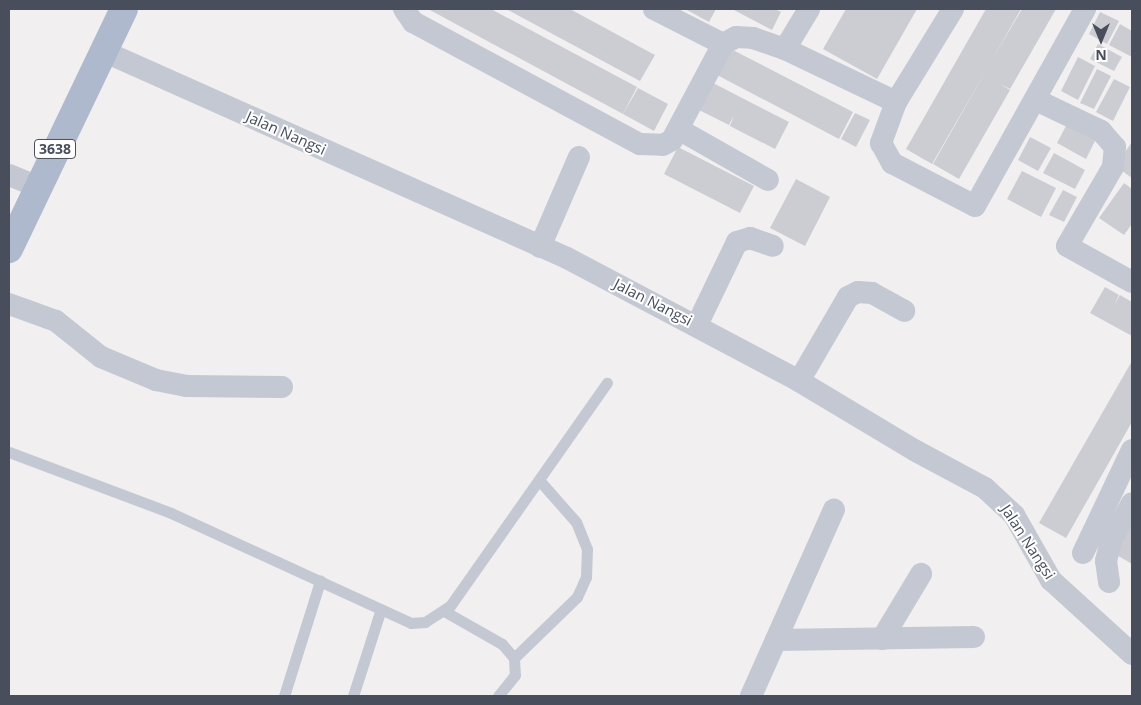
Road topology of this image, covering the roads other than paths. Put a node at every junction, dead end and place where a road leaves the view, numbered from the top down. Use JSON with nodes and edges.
{"nodes":[{"id":1,"x":124,"y":9,"type":"edge"},
{"id":2,"x":404,"y":9,"type":"edge"},
{"id":3,"x":654,"y":9,"type":"edge"},
{"id":4,"x":809,"y":9,"type":"edge"},
{"id":5,"x":953,"y":9,"type":"edge"},
{"id":6,"x":1085,"y":9,"type":"edge"},
{"id":7,"x":723,"y":44,"type":"junction"},
{"id":8,"x":785,"y":49,"type":"junction"},
{"id":9,"x":103,"y":51,"type":"junction"},
{"id":10,"x":1036,"y":100,"type":"junction"},
{"id":11,"x":896,"y":102,"type":"junction"},
{"id":12,"x":680,"y":130,"type":"junction"},
{"id":13,"x":579,"y":157,"type":"dead end"},
{"id":14,"x":9,"y":175,"type":"edge"},
{"id":15,"x":768,"y":180,"type":"dead end"},
{"id":16,"x":36,"y":186,"type":"junction"},
{"id":17,"x":773,"y":246,"type":"dead end"},
{"id":18,"x":540,"y":247,"type":"junction"},
{"id":19,"x":9,"y":249,"type":"edge"},
{"id":20,"x":1132,"y":282,"type":"edge"},
{"id":21,"x":9,"y":304,"type":"edge"},
{"id":22,"x":904,"y":311,"type":"dead end"},
{"id":23,"x":697,"y":325,"type":"junction"},
{"id":24,"x":799,"y":381,"type":"junction"},
{"id":25,"x":607,"y":383,"type":"dead end"},
{"id":26,"x":282,"y":387,"type":"dead end"},
{"id":27,"x":1132,"y":450,"type":"edge"},
{"id":28,"x":9,"y":452,"type":"edge"},
{"id":29,"x":539,"y":480,"type":"junction"},
{"id":30,"x":1132,"y":503,"type":"edge"},
{"id":31,"x":834,"y":510,"type":"dead end"},
{"id":32,"x":1084,"y":553,"type":"dead end"},
{"id":33,"x":921,"y":574,"type":"dead end"},
{"id":34,"x":320,"y":581,"type":"junction"},
{"id":35,"x":1109,"y":582,"type":"dead end"},
{"id":36,"x":381,"y":609,"type":"junction"},
{"id":37,"x":444,"y":611,"type":"junction"},
{"id":38,"x":974,"y":637,"type":"dead end"},
{"id":39,"x":882,"y":638,"type":"junction"},
{"id":40,"x":776,"y":640,"type":"junction"},
{"id":41,"x":1132,"y":654,"type":"edge"},
{"id":42,"x":514,"y":658,"type":"junction"},
{"id":43,"x":284,"y":696,"type":"edge"},
{"id":44,"x":353,"y":696,"type":"edge"},
{"id":45,"x":498,"y":696,"type":"edge"},
{"id":46,"x":751,"y":696,"type":"edge"}],
"edges":[{"from":1,"to":9,"type":"main road","number":"3638"},
{"from":2,"to":12,"type":"street"},
{"from":3,"to":7,"type":"street"},
{"from":4,"to":8,"type":"street"},
{"from":5,"to":11,"type":"street"},
{"from":6,"to":10,"type":"street"},
{"from":7,"to":8,"type":"street"},
{"from":7,"to":12,"type":"street"},
{"from":8,"to":11,"type":"street"},
{"from":9,"to":16,"type":"main road","number":"3638"},
{"from":9,"to":18,"type":"street","name":"Jalan Nangsi"},
{"from":10,"to":11,"type":"street"},
{"from":10,"to":20,"type":"street"},
{"from":12,"to":15,"type":"street"},
{"from":13,"to":18,"type":"street"},
{"from":14,"to":16,"type":"street"},
{"from":16,"to":19,"type":"main road","number":"3638"},
{"from":17,"to":23,"type":"street"},
{"from":18,"to":23,"type":"street","name":"Jalan Nangsi"},
{"from":21,"to":26,"type":"street"},
{"from":22,"to":24,"type":"street"},
{"from":23,"to":24,"type":"street","name":"Jalan Nangsi"},
{"from":24,"to":41,"type":"street","name":"Jalan Nangsi"},
{"from":25,"to":29,"type":"lane"},
{"from":27,"to":32,"type":"street"},
{"from":28,"to":34,"type":"lane"},
{"from":29,"to":37,"type":"lane"},
{"from":29,"to":42,"type":"lane"},
{"from":30,"to":35,"type":"street"},
{"from":31,"to":40,"type":"street"},
{"from":33,"to":39,"type":"street"},
{"from":34,"to":36,"type":"lane"},
{"from":34,"to":43,"type":"lane"},
{"from":36,"to":37,"type":"lane"},
{"from":36,"to":44,"type":"lane"},
{"from":37,"to":42,"type":"lane"},
{"from":38,"to":39,"type":"street"},
{"from":39,"to":40,"type":"street"},
{"from":40,"to":46,"type":"street"},
{"from":42,"to":45,"type":"lane"}]}
